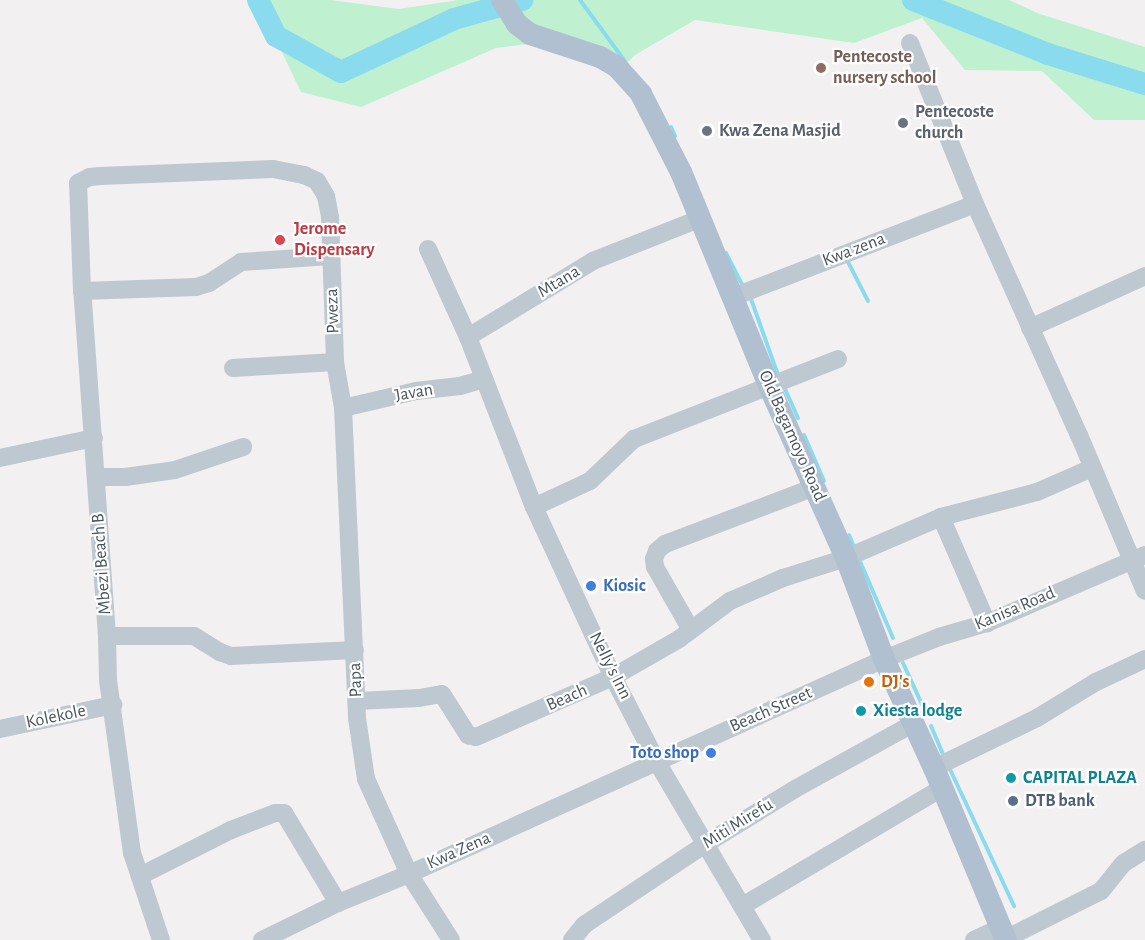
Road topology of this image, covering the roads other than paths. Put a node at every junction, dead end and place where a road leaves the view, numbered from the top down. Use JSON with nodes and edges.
{"nodes":[{"id":1,"x":502,"y":0,"type":"edge"},
{"id":2,"x":910,"y":43,"type":"dead end"},
{"id":3,"x":78,"y":183,"type":"joint"},
{"id":4,"x":975,"y":204,"type":"junction"},
{"id":5,"x":699,"y":219,"type":"junction"},
{"id":6,"x":428,"y":249,"type":"dead end"},
{"id":7,"x":331,"y":256,"type":"junction"},
{"id":8,"x":1143,"y":282,"type":"edge"},
{"id":9,"x":82,"y":291,"type":"junction"},
{"id":10,"x":733,"y":297,"type":"junction"},
{"id":11,"x":1030,"y":328,"type":"junction"},
{"id":12,"x":468,"y":337,"type":"junction"},
{"id":13,"x":838,"y":359,"type":"dead end"},
{"id":14,"x":335,"y":362,"type":"junction"},
{"id":15,"x":233,"y":368,"type":"dead end"},
{"id":16,"x":484,"y":379,"type":"junction"},
{"id":17,"x":769,"y":386,"type":"junction"},
{"id":18,"x":343,"y":408,"type":"junction"},
{"id":19,"x":94,"y":438,"type":"junction"},
{"id":20,"x":243,"y":447,"type":"dead end"},
{"id":21,"x":0,"y":458,"type":"edge"},
{"id":22,"x":1092,"y":468,"type":"junction"},
{"id":23,"x":96,"y":477,"type":"junction"},
{"id":24,"x":814,"y":487,"type":"junction"},
{"id":25,"x":534,"y":507,"type":"junction"},
{"id":26,"x":941,"y":517,"type":"junction"},
{"id":27,"x":846,"y":558,"type":"junction"},
{"id":28,"x":1138,"y":558,"type":"edge"},
{"id":29,"x":1145,"y":591,"type":"edge"},
{"id":30,"x":987,"y":623,"type":"junction"},
{"id":31,"x":691,"y":630,"type":"junction"},
{"id":32,"x":107,"y":636,"type":"junction"},
{"id":33,"x":355,"y":650,"type":"junction"},
{"id":34,"x":884,"y":659,"type":"junction"},
{"id":35,"x":1145,"y":659,"type":"edge"},
{"id":36,"x":613,"y":677,"type":"junction"},
{"id":37,"x":357,"y":701,"type":"junction"},
{"id":38,"x":113,"y":705,"type":"junction"},
{"id":39,"x":914,"y":723,"type":"junction"},
{"id":40,"x":0,"y":729,"type":"edge"},
{"id":41,"x":657,"y":762,"type":"junction"},
{"id":42,"x":938,"y":778,"type":"junction"},
{"id":43,"x":707,"y":843,"type":"junction"},
{"id":44,"x":1145,"y":850,"type":"edge"},
{"id":45,"x":409,"y":874,"type":"junction"},
{"id":46,"x":140,"y":876,"type":"junction"},
{"id":47,"x":338,"y":903,"type":"junction"},
{"id":48,"x":744,"y":906,"type":"junction"},
{"id":49,"x":1004,"y":935,"type":"edge"},
{"id":50,"x":160,"y":940,"type":"edge"},
{"id":51,"x":262,"y":940,"type":"edge"},
{"id":52,"x":451,"y":940,"type":"edge"},
{"id":53,"x":572,"y":940,"type":"edge"},
{"id":54,"x":762,"y":940,"type":"edge"},
{"id":55,"x":974,"y":940,"type":"edge"}],
"edges":[{"from":1,"to":5,"type":"main road","name":"Old Bagamoyo Road"},
{"from":2,"to":4,"type":"street"},
{"from":3,"to":7,"type":"street","name":"Pweza"},
{"from":3,"to":9,"type":"street","name":"Mbezi Beach B"},
{"from":4,"to":10,"type":"street","name":"Kwa zena"},
{"from":4,"to":11,"type":"street"},
{"from":5,"to":10,"type":"main road","name":"Old Bagamoyo Road"},
{"from":5,"to":12,"type":"street","name":"Mtana"},
{"from":6,"to":12,"type":"street"},
{"from":7,"to":9,"type":"street"},
{"from":7,"to":14,"type":"street","name":"Pweza"},
{"from":8,"to":11,"type":"street"},
{"from":9,"to":19,"type":"street","name":"Mbezi Beach B"},
{"from":10,"to":17,"type":"main road","name":"Old Bagamoyo Road"},
{"from":11,"to":22,"type":"street"},
{"from":12,"to":16,"type":"street"},
{"from":13,"to":17,"type":"street"},
{"from":14,"to":15,"type":"street"},
{"from":14,"to":18,"type":"street","name":"Pweza"},
{"from":16,"to":18,"type":"street","name":"Javan"},
{"from":16,"to":25,"type":"street","name":"Nelly's Inn"},
{"from":17,"to":24,"type":"main road","name":"Old Bagamoyo Road"},
{"from":17,"to":25,"type":"street"},
{"from":18,"to":33,"type":"street","name":"Pweza"},
{"from":19,"to":21,"type":"street"},
{"from":19,"to":23,"type":"street","name":"Mbezi Beach B"},
{"from":20,"to":23,"type":"street"},
{"from":22,"to":26,"type":"street","name":"Beach"},
{"from":22,"to":28,"type":"street"},
{"from":23,"to":32,"type":"street","name":"Mbezi Beach B"},
{"from":24,"to":27,"type":"main road","name":"Old Bagamoyo Road"},
{"from":24,"to":31,"type":"street"},
{"from":25,"to":36,"type":"street","name":"Nelly's Inn"},
{"from":26,"to":27,"type":"street","name":"Beach"},
{"from":26,"to":30,"type":"street"},
{"from":27,"to":31,"type":"street","name":"Beach"},
{"from":27,"to":34,"type":"main road","name":"Old Bagamoyo Road"},
{"from":28,"to":29,"type":"street"},
{"from":28,"to":30,"type":"street","name":"Kanisa Road"},
{"from":30,"to":34,"type":"street","name":"Kanisa Road"},
{"from":31,"to":36,"type":"street","name":"Beach"},
{"from":32,"to":33,"type":"street","name":"Papa"},
{"from":32,"to":38,"type":"street","name":"Mbezi Beach B"},
{"from":33,"to":37,"type":"street","name":"Papa"},
{"from":34,"to":39,"type":"main road","name":"Old Bagamoyo Road"},
{"from":34,"to":41,"type":"street","name":"Beach Street"},
{"from":35,"to":42,"type":"street"},
{"from":36,"to":37,"type":"street","name":"Beach"},
{"from":36,"to":41,"type":"street","name":"Nelly's Inn"},
{"from":37,"to":45,"type":"street","name":"Papa"},
{"from":38,"to":40,"type":"street","name":"Kolekole"},
{"from":38,"to":46,"type":"street","name":"Mbezi Beach B"},
{"from":39,"to":42,"type":"main road","name":"Old Bagamoyo Road"},
{"from":39,"to":43,"type":"street","name":"Miti Mirefu"},
{"from":41,"to":43,"type":"street","name":"Nelly's Inn"},
{"from":41,"to":45,"type":"street","name":"Kwa Zena"},
{"from":42,"to":48,"type":"street"},
{"from":42,"to":49,"type":"main road","name":"Old Bagamoyo Road"},
{"from":43,"to":48,"type":"street","name":"Nelly's Inn"},
{"from":43,"to":53,"type":"street","name":"Miti Mirefu"},
{"from":44,"to":49,"type":"street"},
{"from":45,"to":47,"type":"street","name":"Kwa Zena"},
{"from":45,"to":52,"type":"street","name":"Papa"},
{"from":46,"to":47,"type":"street"},
{"from":46,"to":50,"type":"street","name":"Mbezi Beach B"},
{"from":47,"to":51,"type":"street","name":"Kwa Zena"},
{"from":48,"to":54,"type":"street","name":"Nelly's Inn"},
{"from":49,"to":55,"type":"street"}]}
